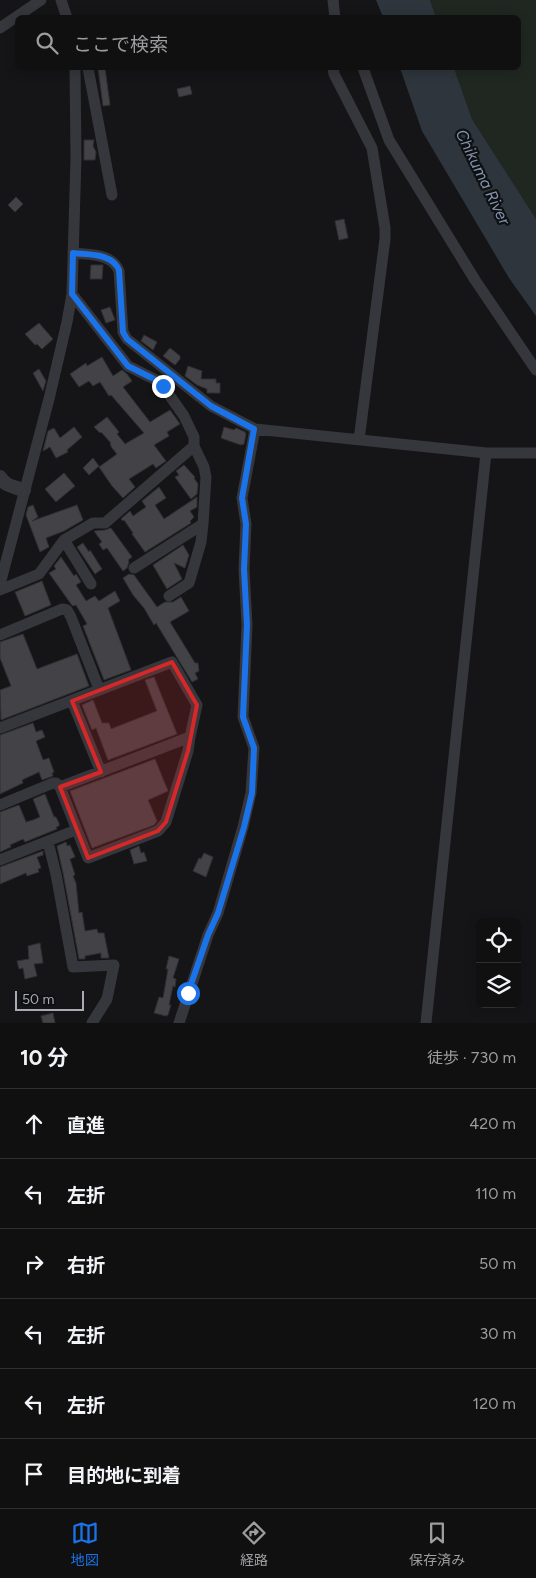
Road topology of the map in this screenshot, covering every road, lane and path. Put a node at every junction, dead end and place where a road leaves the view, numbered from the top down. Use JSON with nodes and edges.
{"nodes":[{"id":1,"x":41,"y":0,"type":"edge"},
{"id":2,"x":61,"y":0,"type":"edge"},
{"id":3,"x":333,"y":0,"type":"edge"},
{"id":4,"x":19,"y":15,"type":"edge"},
{"id":5,"x":66,"y":15,"type":"edge"},
{"id":6,"x":335,"y":15,"type":"edge"},
{"id":7,"x":15,"y":18,"type":"edge"},
{"id":8,"x":0,"y":28,"type":"edge"},
{"id":9,"x":75,"y":70,"type":"edge"},
{"id":10,"x":88,"y":70,"type":"edge"},
{"id":11,"x":333,"y":70,"type":"edge"},
{"id":12,"x":364,"y":70,"type":"edge"},
{"id":13,"x":112,"y":195,"type":"dead end"},
{"id":14,"x":73,"y":253,"type":"junction"},
{"id":15,"x":72,"y":294,"type":"junction"},
{"id":16,"x":536,"y":370,"type":"edge"},
{"id":17,"x":254,"y":429,"type":"junction"},
{"id":18,"x":359,"y":440,"type":"junction"},
{"id":19,"x":194,"y":446,"type":"junction"},
{"id":20,"x":486,"y":453,"type":"junction"},
{"id":21,"x":536,"y":454,"type":"edge"},
{"id":22,"x":0,"y":477,"type":"edge"},
{"id":23,"x":24,"y":490,"type":"junction"},
{"id":24,"x":203,"y":524,"type":"junction"},
{"id":25,"x":64,"y":540,"type":"junction"},
{"id":26,"x":134,"y":568,"type":"dead end"},
{"id":27,"x":0,"y":584,"type":"edge"},
{"id":28,"x":91,"y":584,"type":"dead end"},
{"id":29,"x":0,"y":590,"type":"edge"},
{"id":30,"x":169,"y":596,"type":"dead end"},
{"id":31,"x":0,"y":635,"type":"edge"},
{"id":32,"x":99,"y":689,"type":"junction"},
{"id":33,"x":72,"y":701,"type":"junction"},
{"id":34,"x":0,"y":728,"type":"edge"},
{"id":35,"x":190,"y":737,"type":"junction"},
{"id":36,"x":101,"y":772,"type":"junction"},
{"id":37,"x":60,"y":787,"type":"junction"},
{"id":38,"x":0,"y":805,"type":"edge"},
{"id":39,"x":76,"y":830,"type":"junction"},
{"id":40,"x":48,"y":842,"type":"junction"},
{"id":41,"x":0,"y":860,"type":"edge"},
{"id":42,"x":92,"y":1023,"type":"edge"},
{"id":43,"x":179,"y":1023,"type":"edge"},
{"id":44,"x":426,"y":1023,"type":"edge"}],
"edges":[{"from":1,"to":4,"type":"street"},
{"from":2,"to":5,"type":"street"},
{"from":3,"to":6,"type":"street"},
{"from":7,"to":8,"type":"street"},
{"from":9,"to":14,"type":"street"},
{"from":10,"to":13,"type":"street"},
{"from":11,"to":18,"type":"street"},
{"from":12,"to":16,"type":"street"},
{"from":14,"to":15,"type":"street"},
{"from":14,"to":17,"type":"street"},
{"from":15,"to":19,"type":"street"},
{"from":15,"to":23,"type":"street"},
{"from":17,"to":18,"type":"street"},
{"from":17,"to":43,"type":"street"},
{"from":18,"to":20,"type":"street"},
{"from":19,"to":24,"type":"street"},
{"from":19,"to":25,"type":"street"},
{"from":20,"to":21,"type":"street"},
{"from":20,"to":44,"type":"street"},
{"from":22,"to":23,"type":"street"},
{"from":23,"to":27,"type":"street"},
{"from":24,"to":26,"type":"street"},
{"from":24,"to":30,"type":"street"},
{"from":25,"to":28,"type":"street"},
{"from":25,"to":29,"type":"street"},
{"from":31,"to":32,"type":"street"},
{"from":32,"to":33,"type":"street"},
{"from":32,"to":35,"type":"street"},
{"from":33,"to":34,"type":"street"},
{"from":33,"to":36,"type":"street"},
{"from":35,"to":36,"type":"street"},
{"from":35,"to":39,"type":"street"},
{"from":36,"to":37,"type":"street"},
{"from":37,"to":38,"type":"street"},
{"from":37,"to":39,"type":"street"},
{"from":39,"to":40,"type":"street"},
{"from":40,"to":41,"type":"street"},
{"from":40,"to":42,"type":"street"}]}
